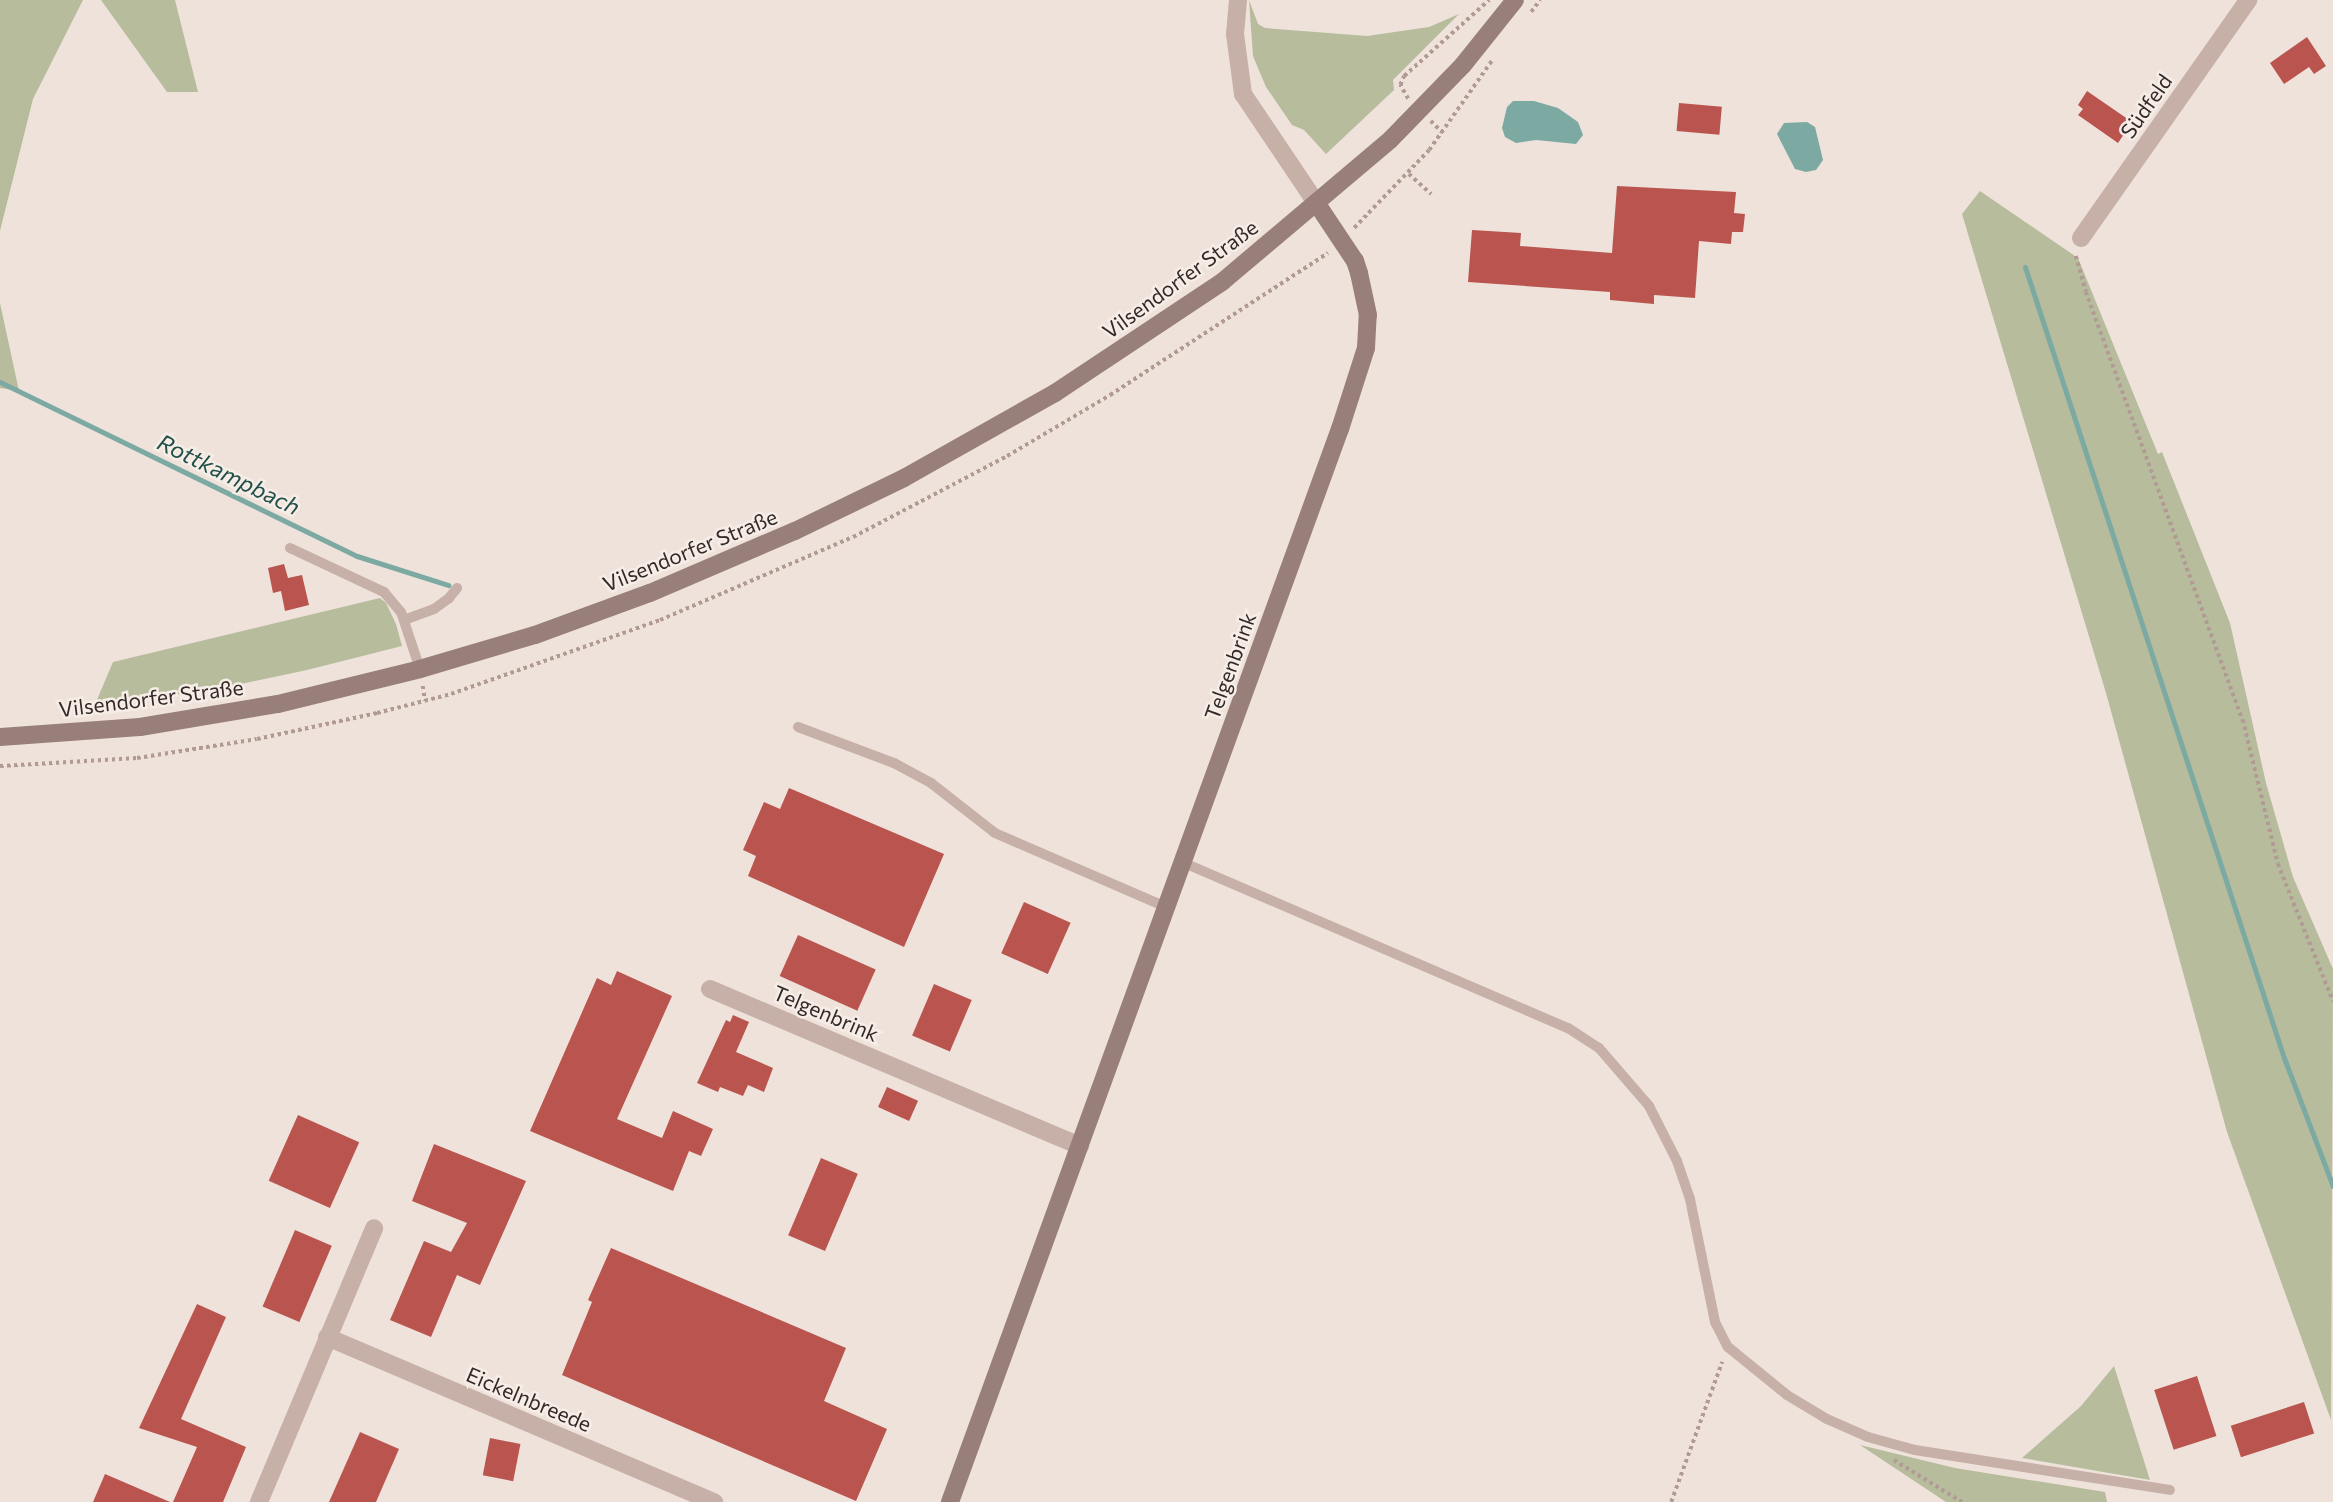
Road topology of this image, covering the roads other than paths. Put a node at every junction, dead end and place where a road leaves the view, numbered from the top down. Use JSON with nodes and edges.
{"nodes":[{"id":1,"x":1238,"y":0,"type":"edge"},
{"id":2,"x":1515,"y":0,"type":"edge"},
{"id":3,"x":2248,"y":0,"type":"edge"},
{"id":4,"x":1317,"y":204,"type":"junction"},
{"id":5,"x":2081,"y":239,"type":"road end"},
{"id":6,"x":290,"y":548,"type":"dead end"},
{"id":7,"x":457,"y":588,"type":"dead end"},
{"id":8,"x":404,"y":620,"type":"junction"},
{"id":9,"x":420,"y":669,"type":"junction"},
{"id":10,"x":798,"y":727,"type":"dead end"},
{"id":11,"x":0,"y":737,"type":"edge"},
{"id":12,"x":1182,"y":862,"type":"junction"},
{"id":13,"x":1166,"y":907,"type":"junction"},
{"id":14,"x":710,"y":989,"type":"dead end"},
{"id":15,"x":1080,"y":1146,"type":"junction"},
{"id":16,"x":374,"y":1228,"type":"dead end"},
{"id":17,"x":327,"y":1337,"type":"junction"},
{"id":18,"x":2170,"y":1490,"type":"dead end"},
{"id":19,"x":259,"y":1502,"type":"edge"},
{"id":20,"x":714,"y":1502,"type":"edge"},
{"id":21,"x":950,"y":1502,"type":"edge"}],
"edges":[{"from":1,"to":4,"type":"street"},
{"from":2,"to":4,"type":"main road","name":"Vilsendorfer Straße"},
{"from":3,"to":5,"type":"street","name":"Südfeld"},
{"from":4,"to":9,"type":"main road","name":"Vilsendorfer Straße"},
{"from":4,"to":12,"type":"main road","name":"Telgenbrink"},
{"from":6,"to":8,"type":"lane"},
{"from":7,"to":8,"type":"lane"},
{"from":8,"to":9,"type":"lane"},
{"from":9,"to":11,"type":"main road","name":"Vilsendorfer Straße"},
{"from":10,"to":13,"type":"lane"},
{"from":12,"to":13,"type":"main road","name":"Telgenbrink"},
{"from":12,"to":18,"type":"lane"},
{"from":13,"to":15,"type":"main road","name":"Telgenbrink"},
{"from":14,"to":15,"type":"street","name":"Telgenbrink"},
{"from":15,"to":21,"type":"main road","name":"Telgenbrink"},
{"from":16,"to":17,"type":"street"},
{"from":17,"to":19,"type":"street"},
{"from":17,"to":20,"type":"street","name":"Eickelnbreede"}]}
